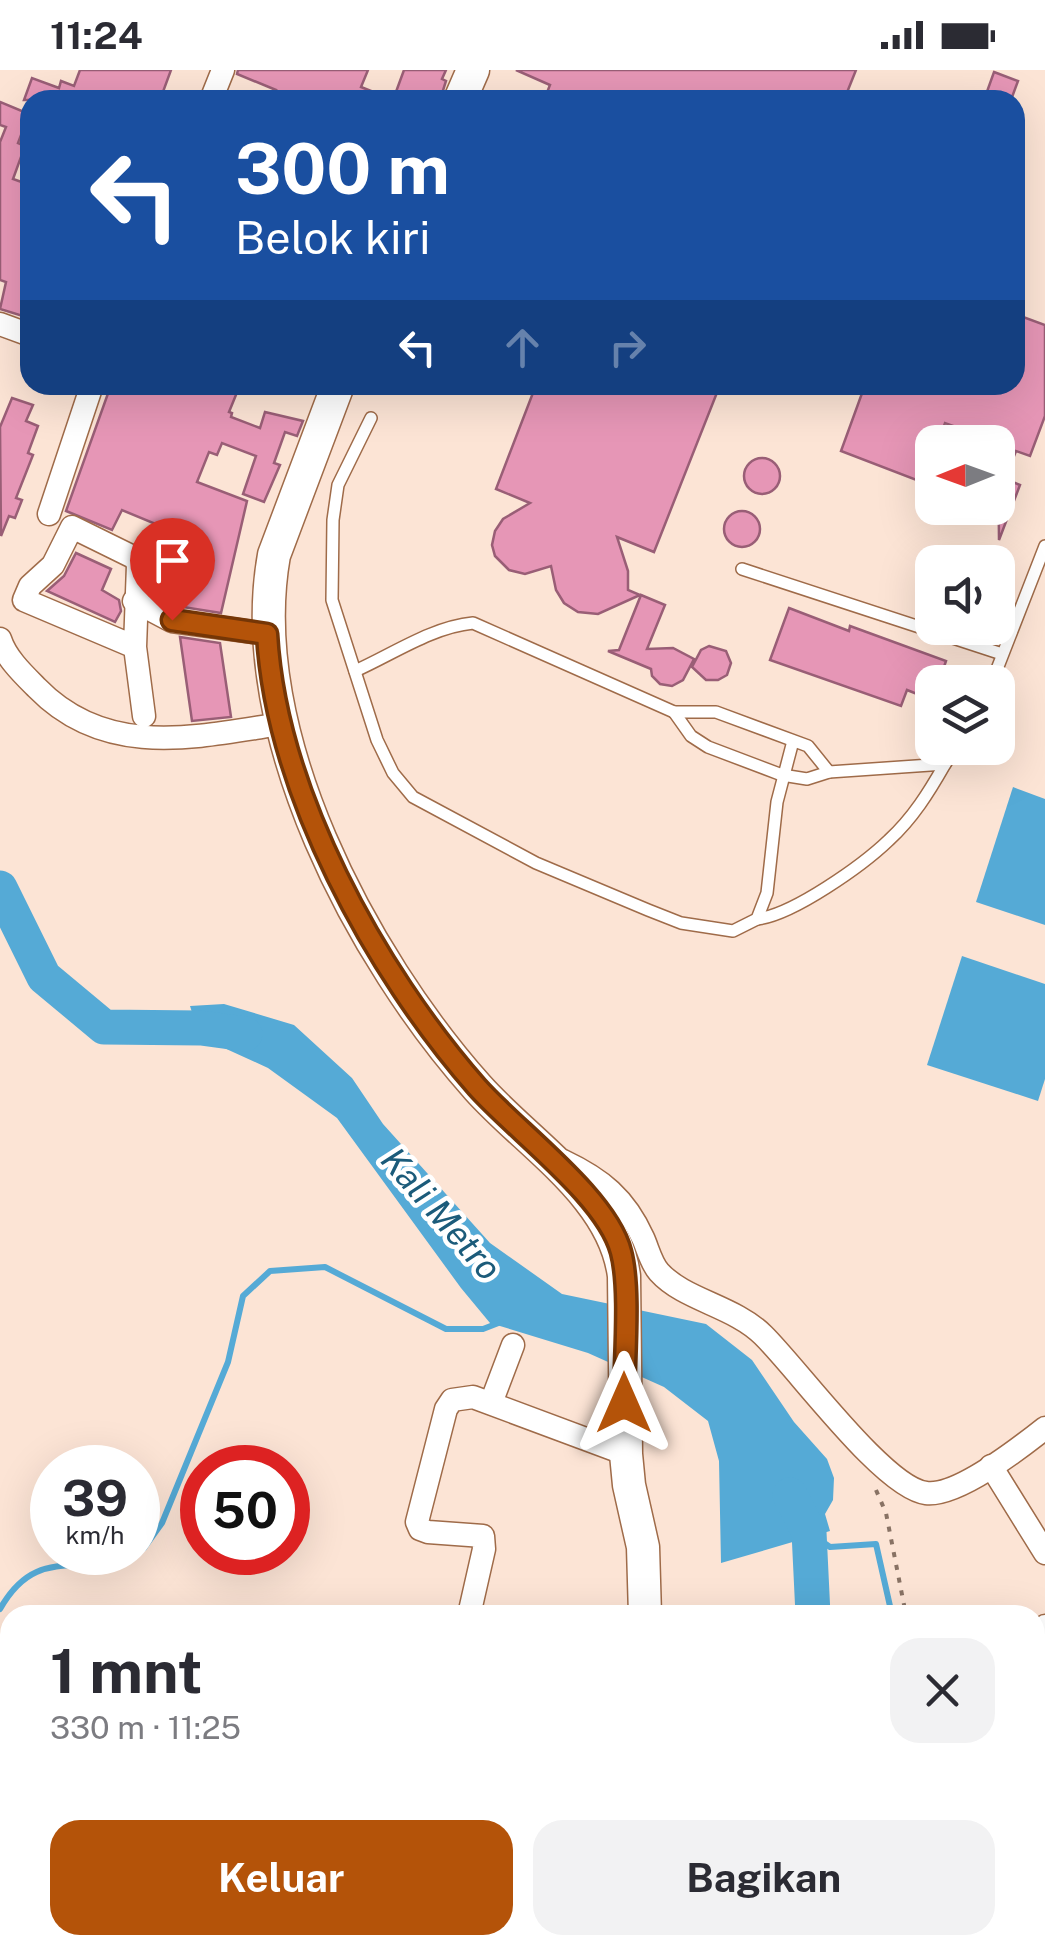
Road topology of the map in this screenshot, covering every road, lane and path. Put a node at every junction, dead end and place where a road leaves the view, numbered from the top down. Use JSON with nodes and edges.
{"nodes":[{"id":1,"x":89,"y":395,"type":"edge"},
{"id":2,"x":334,"y":395,"type":"edge"},
{"id":3,"x":371,"y":418,"type":"dead end"},
{"id":4,"x":49,"y":514,"type":"dead end"},
{"id":5,"x":1045,"y":546,"type":"edge"},
{"id":6,"x":742,"y":569,"type":"dead end"},
{"id":7,"x":134,"y":602,"type":"junction"},
{"id":8,"x":172,"y":620,"type":"junction"},
{"id":9,"x":267,"y":634,"type":"junction"},
{"id":10,"x":134,"y":638,"type":"junction"},
{"id":11,"x":0,"y":639,"type":"edge"},
{"id":12,"x":1002,"y":654,"type":"junction"},
{"id":13,"x":998,"y":665,"type":"edge"},
{"id":14,"x":355,"y":671,"type":"junction"},
{"id":15,"x":674,"y":712,"type":"junction"},
{"id":16,"x":144,"y":716,"type":"dead end"},
{"id":17,"x":282,"y":724,"type":"junction"},
{"id":18,"x":793,"y":741,"type":"junction"},
{"id":19,"x":930,"y":765,"type":"edge"},
{"id":20,"x":944,"y":765,"type":"edge"},
{"id":21,"x":829,"y":772,"type":"junction"},
{"id":22,"x":782,"y":775,"type":"junction"},
{"id":23,"x":757,"y":919,"type":"junction"},
{"id":24,"x":542,"y":1151,"type":"junction"},
{"id":25,"x":513,"y":1345,"type":"dead end"},
{"id":26,"x":490,"y":1403,"type":"junction"},
{"id":27,"x":1045,"y":1428,"type":"edge"},
{"id":28,"x":626,"y":1454,"type":"junction"},
{"id":29,"x":991,"y":1466,"type":"junction"},
{"id":30,"x":872,"y":1482,"type":"dead end"},
{"id":31,"x":1045,"y":1552,"type":"edge"},
{"id":32,"x":472,"y":1605,"type":"edge"},
{"id":33,"x":645,"y":1605,"type":"edge"},
{"id":34,"x":904,"y":1605,"type":"edge"}],
"edges":[{"from":1,"to":4,"type":"street"},
{"from":2,"to":9,"type":"main road"},
{"from":3,"to":14,"type":"lane"},
{"from":5,"to":12,"type":"lane"},
{"from":6,"to":12,"type":"lane"},
{"from":7,"to":8,"type":"street"},
{"from":7,"to":10,"type":"street"},
{"from":7,"to":10,"type":"street"},
{"from":8,"to":9,"type":"street"},
{"from":8,"to":10,"type":"street"},
{"from":9,"to":17,"type":"main road"},
{"from":10,"to":16,"type":"street"},
{"from":11,"to":17,"type":"street"},
{"from":12,"to":13,"type":"lane"},
{"from":14,"to":15,"type":"lane"},
{"from":14,"to":23,"type":"lane"},
{"from":15,"to":18,"type":"lane"},
{"from":15,"to":22,"type":"lane"},
{"from":17,"to":24,"type":"main road"},
{"from":18,"to":21,"type":"lane"},
{"from":18,"to":22,"type":"lane"},
{"from":19,"to":21,"type":"lane"},
{"from":20,"to":23,"type":"lane"},
{"from":21,"to":22,"type":"lane"},
{"from":22,"to":23,"type":"lane"},
{"from":24,"to":28,"type":"main road"},
{"from":24,"to":29,"type":"street"},
{"from":25,"to":26,"type":"street"},
{"from":26,"to":28,"type":"street"},
{"from":26,"to":32,"type":"street"},
{"from":27,"to":29,"type":"street"},
{"from":28,"to":33,"type":"main road"},
{"from":29,"to":31,"type":"street"},
{"from":30,"to":34,"type":"path"}]}
